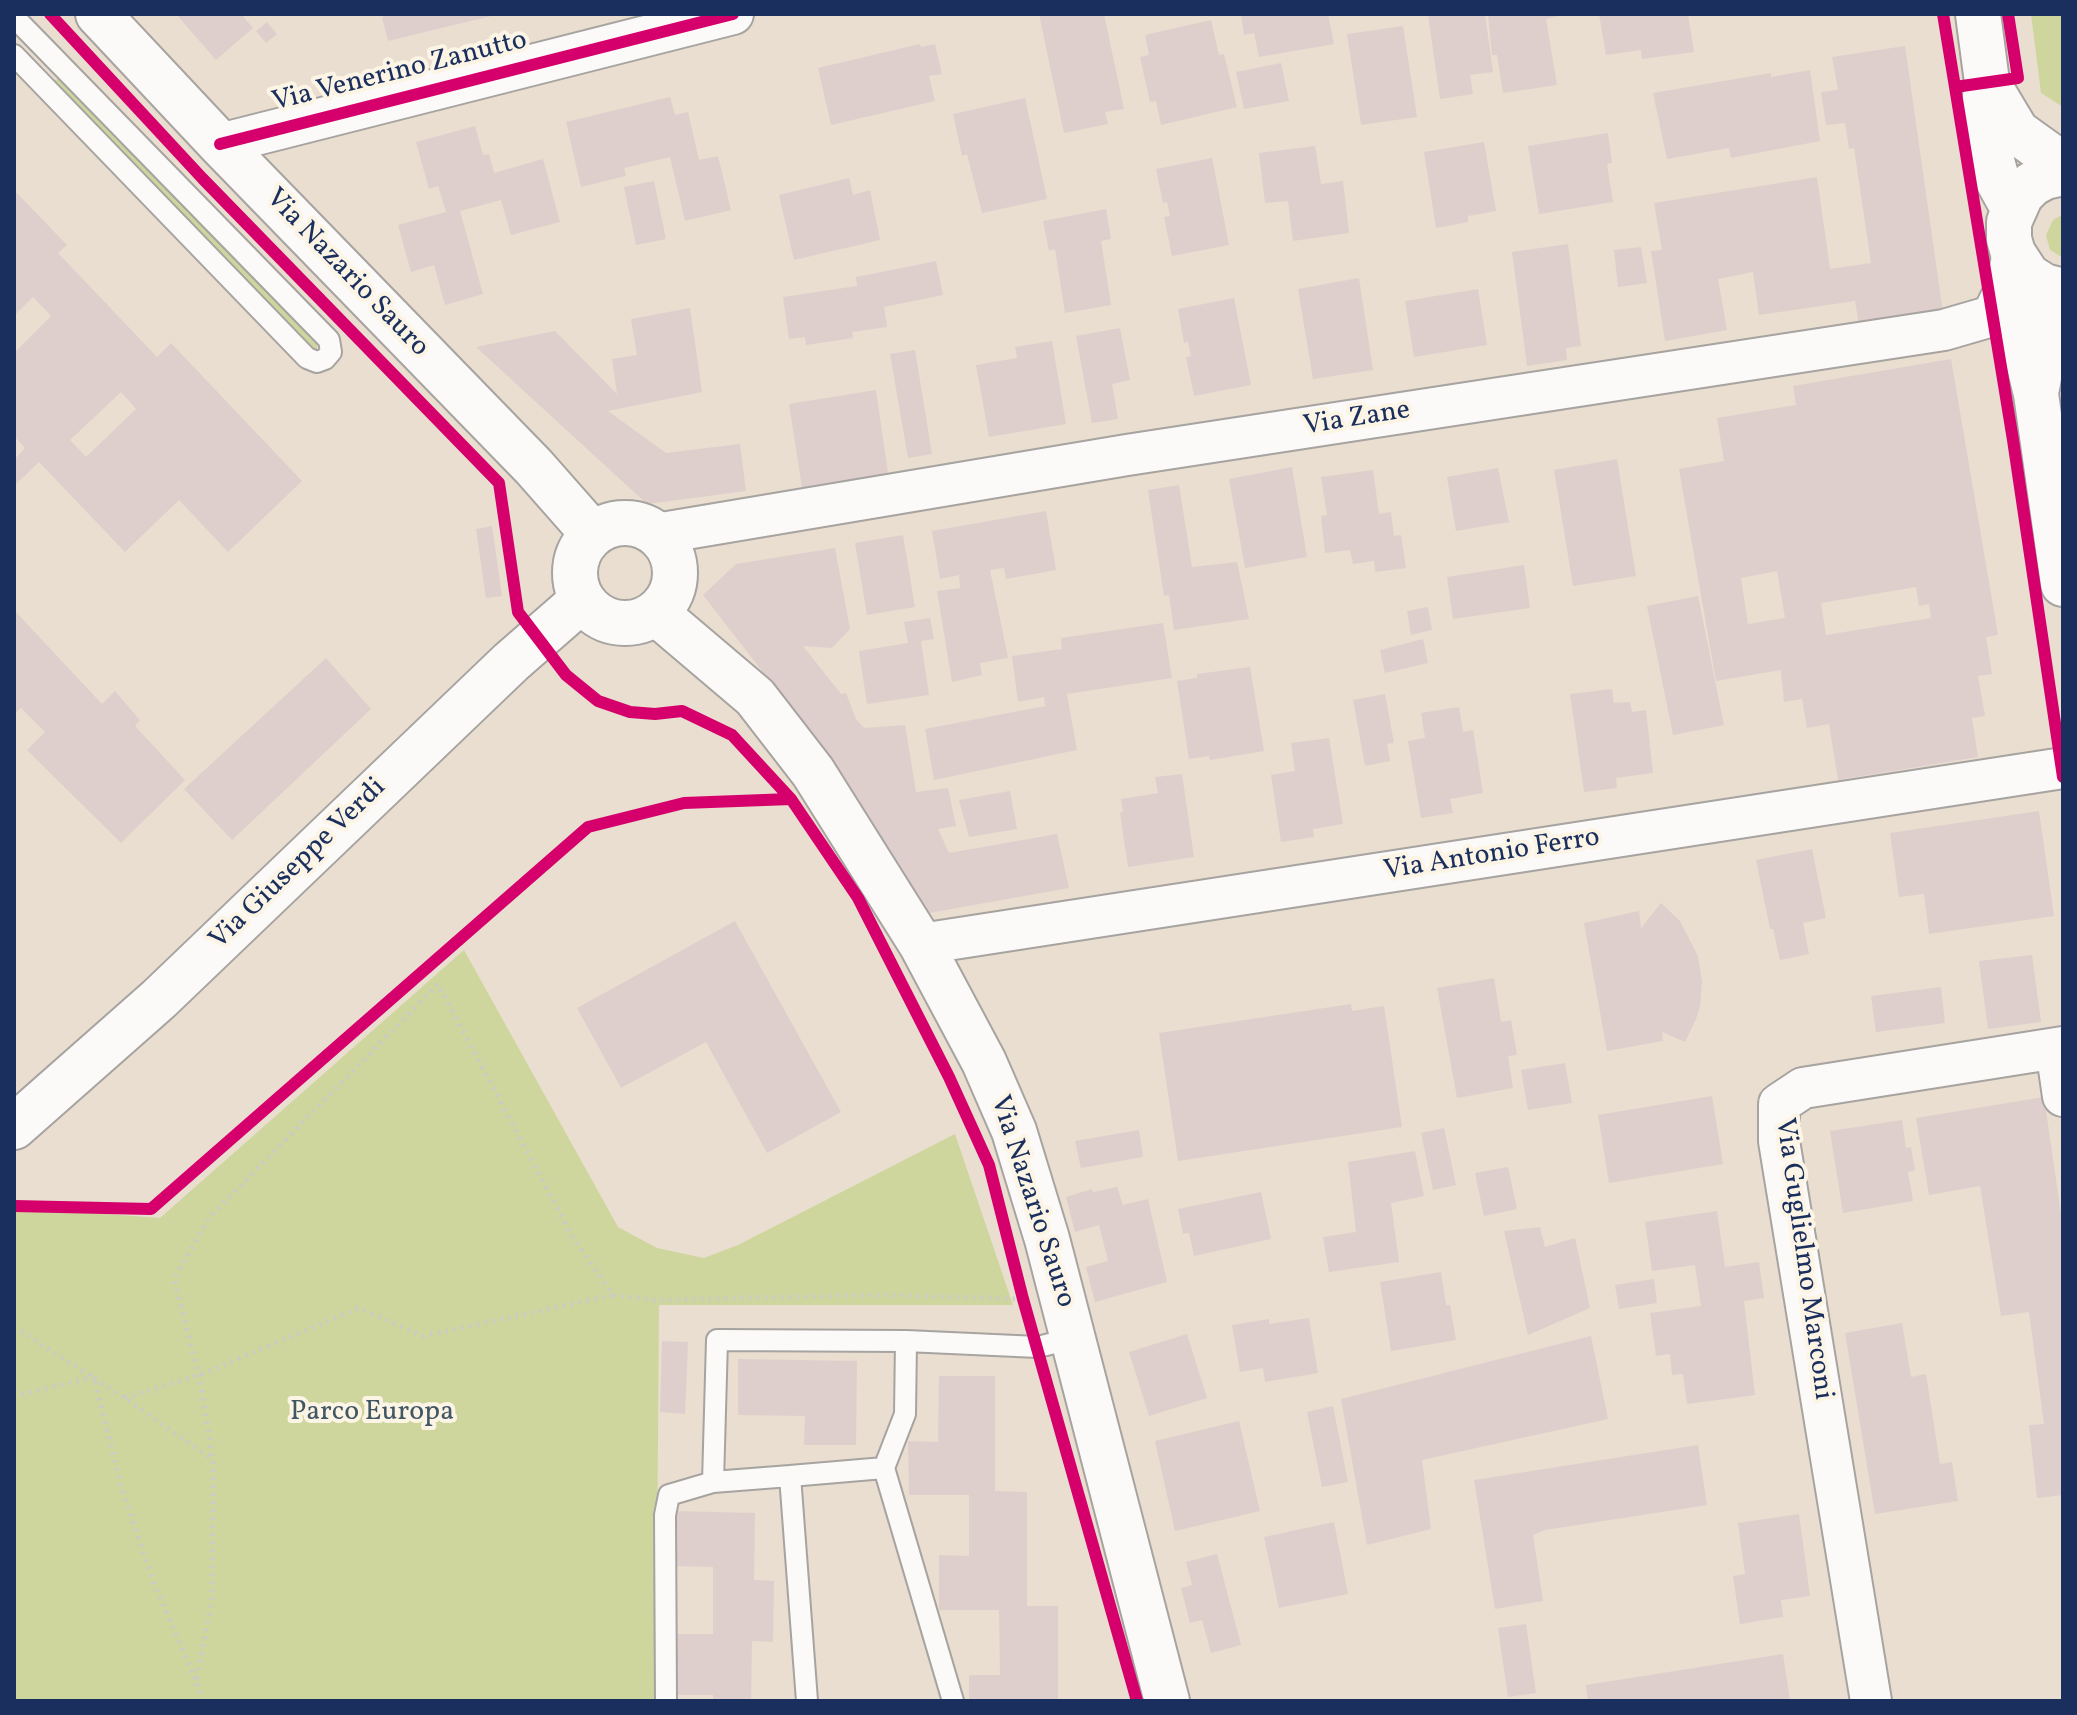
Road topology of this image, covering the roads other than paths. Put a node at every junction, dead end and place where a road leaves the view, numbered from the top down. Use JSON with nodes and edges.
{"nodes":[{"id":1,"x":98,"y":14,"type":"edge"},
{"id":2,"x":733,"y":14,"type":"edge"},
{"id":3,"x":1978,"y":14,"type":"edge"},
{"id":4,"x":14,"y":17,"type":"edge"},
{"id":5,"x":14,"y":55,"type":"edge"},
{"id":6,"x":1987,"y":82,"type":"junction"},
{"id":7,"x":220,"y":144,"type":"junction"},
{"id":8,"x":2063,"y":165,"type":"edge"},
{"id":9,"x":2063,"y":173,"type":"edge"},
{"id":10,"x":2013,"y":208,"type":"junction"},
{"id":11,"x":2016,"y":259,"type":"junction"},
{"id":12,"x":2063,"y":291,"type":"edge"},
{"id":13,"x":2063,"y":314,"type":"edge"},
{"id":14,"x":2036,"y":394,"type":"junction"},
{"id":15,"x":593,"y":534,"type":"junction"},
{"id":16,"x":656,"y":534,"type":"junction"},
{"id":17,"x":2063,"y":583,"type":"edge"},
{"id":18,"x":582,"y":600,"type":"junction"},
{"id":19,"x":656,"y":613,"type":"junction"},
{"id":20,"x":2063,"y":768,"type":"edge"},
{"id":21,"x":921,"y":944,"type":"junction"},
{"id":22,"x":2060,"y":1048,"type":"edge"},
{"id":23,"x":2063,"y":1096,"type":"edge"},
{"id":24,"x":14,"y":1127,"type":"edge"},
{"id":25,"x":906,"y":1341,"type":"junction"},
{"id":26,"x":1056,"y":1342,"type":"junction"},
{"id":27,"x":884,"y":1468,"type":"junction"},
{"id":28,"x":790,"y":1476,"type":"junction"},
{"id":29,"x":713,"y":1482,"type":"junction"},
{"id":30,"x":666,"y":1701,"type":"edge"},
{"id":31,"x":807,"y":1701,"type":"edge"},
{"id":32,"x":953,"y":1701,"type":"edge"},
{"id":33,"x":1167,"y":1701,"type":"edge"},
{"id":34,"x":1871,"y":1701,"type":"edge"}],
"edges":[{"from":1,"to":7,"type":"street","name":"Via Nazario Sauro"},
{"from":2,"to":7,"type":"street","name":"Via Venerino Zanutto"},
{"from":3,"to":6,"type":"street"},
{"from":4,"to":5,"type":"lane"},
{"from":6,"to":8,"type":"street"},
{"from":6,"to":10,"type":"street"},
{"from":7,"to":15,"type":"street","name":"Via Nazario Sauro"},
{"from":9,"to":10,"type":"street"},
{"from":10,"to":11,"type":"street"},
{"from":11,"to":12,"type":"street"},
{"from":11,"to":14,"type":"street"},
{"from":11,"to":16,"type":"street","name":"Via Zane"},
{"from":13,"to":14,"type":"street"},
{"from":14,"to":17,"type":"street"},
{"from":15,"to":16,"type":"street"},
{"from":15,"to":18,"type":"street"},
{"from":16,"to":19,"type":"street"},
{"from":18,"to":19,"type":"street"},
{"from":18,"to":24,"type":"street","name":"Via Giuseppe Verdi"},
{"from":19,"to":21,"type":"street","name":"Via Nazario Sauro"},
{"from":20,"to":21,"type":"street","name":"Via Antonio Ferro"},
{"from":21,"to":26,"type":"street","name":"Via Nazario Sauro"},
{"from":22,"to":23,"type":"street"},
{"from":22,"to":34,"type":"street","name":"Via Guglielmo Marconi"},
{"from":25,"to":26,"type":"lane"},
{"from":25,"to":27,"type":"lane"},
{"from":25,"to":29,"type":"lane"},
{"from":26,"to":33,"type":"street","name":"Via Nazario Sauro"},
{"from":27,"to":28,"type":"lane"},
{"from":27,"to":32,"type":"lane"},
{"from":28,"to":29,"type":"lane"},
{"from":28,"to":31,"type":"lane"},
{"from":29,"to":30,"type":"lane"}]}
